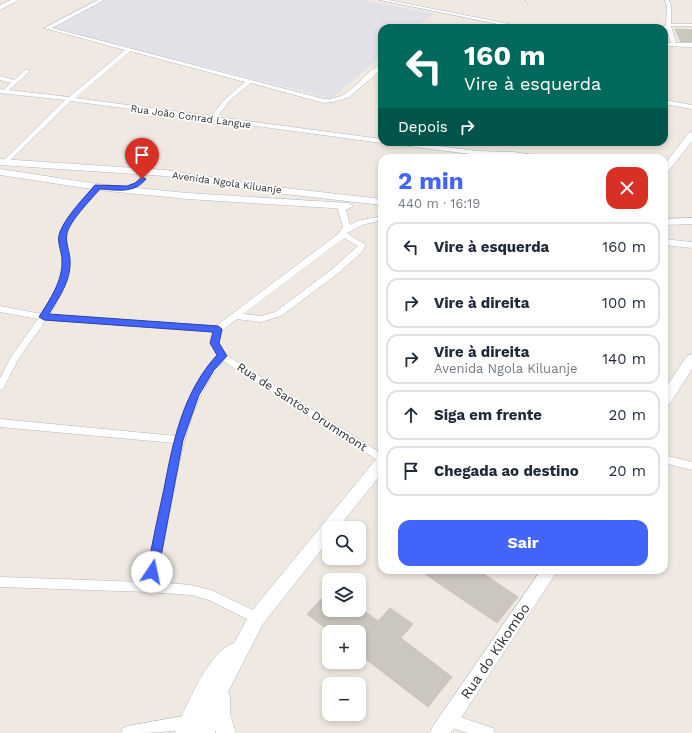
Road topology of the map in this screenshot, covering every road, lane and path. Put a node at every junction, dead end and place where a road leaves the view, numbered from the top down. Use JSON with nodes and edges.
{"nodes":[{"id":1,"x":16,"y":0,"type":"edge"},
{"id":2,"x":102,"y":0,"type":"edge"},
{"id":3,"x":382,"y":0,"type":"edge"},
{"id":4,"x":667,"y":0,"type":"edge"},
{"id":5,"x":0,"y":8,"type":"edge"},
{"id":6,"x":505,"y":24,"type":"edge"},
{"id":7,"x":692,"y":25,"type":"edge"},
{"id":8,"x":668,"y":26,"type":"junction"},
{"id":9,"x":668,"y":44,"type":"edge"},
{"id":10,"x":674,"y":44,"type":"junction"},
{"id":11,"x":692,"y":46,"type":"edge"},
{"id":12,"x":128,"y":50,"type":"junction"},
{"id":13,"x":378,"y":69,"type":"edge"},
{"id":14,"x":27,"y":71,"type":"dead end"},
{"id":15,"x":0,"y":78,"type":"edge"},
{"id":16,"x":14,"y":82,"type":"junction"},
{"id":17,"x":248,"y":82,"type":"junction"},
{"id":18,"x":2,"y":92,"type":"edge"},
{"id":19,"x":70,"y":99,"type":"junction"},
{"id":20,"x":668,"y":103,"type":"edge"},
{"id":21,"x":692,"y":107,"type":"edge"},
{"id":22,"x":212,"y":119,"type":"junction"},
{"id":23,"x":692,"y":135,"type":"edge"},
{"id":24,"x":378,"y":140,"type":"edge"},
{"id":25,"x":423,"y":146,"type":"edge"},
{"id":26,"x":513,"y":154,"type":"edge"},
{"id":27,"x":1,"y":166,"type":"edge"},
{"id":28,"x":668,"y":166,"type":"edge"},
{"id":29,"x":132,"y":172,"type":"junction"},
{"id":30,"x":199,"y":178,"type":"junction"},
{"id":31,"x":98,"y":187,"type":"junction"},
{"id":32,"x":122,"y":189,"type":"junction"},
{"id":33,"x":187,"y":196,"type":"junction"},
{"id":34,"x":378,"y":202,"type":"edge"},
{"id":35,"x":341,"y":206,"type":"junction"},
{"id":36,"x":378,"y":209,"type":"edge"},
{"id":37,"x":378,"y":219,"type":"edge"},
{"id":38,"x":692,"y":221,"type":"edge"},
{"id":39,"x":668,"y":222,"type":"edge"},
{"id":40,"x":344,"y":233,"type":"junction"},
{"id":41,"x":668,"y":234,"type":"edge"},
{"id":42,"x":692,"y":236,"type":"edge"},
{"id":43,"x":668,"y":242,"type":"edge"},
{"id":44,"x":692,"y":244,"type":"edge"},
{"id":45,"x":0,"y":309,"type":"edge"},
{"id":46,"x":236,"y":316,"type":"junction"},
{"id":47,"x":44,"y":317,"type":"junction"},
{"id":48,"x":218,"y":329,"type":"junction"},
{"id":49,"x":222,"y":356,"type":"junction"},
{"id":50,"x":692,"y":359,"type":"edge"},
{"id":51,"x":0,"y":387,"type":"edge"},
{"id":52,"x":668,"y":395,"type":"edge"},
{"id":53,"x":0,"y":423,"type":"edge"},
{"id":54,"x":178,"y":440,"type":"junction"},
{"id":55,"x":378,"y":456,"type":"edge"},
{"id":56,"x":668,"y":460,"type":"edge"},
{"id":57,"x":692,"y":466,"type":"edge"},
{"id":58,"x":378,"y":467,"type":"edge"},
{"id":59,"x":335,"y":521,"type":"edge"},
{"id":60,"x":322,"y":537,"type":"edge"},
{"id":61,"x":547,"y":574,"type":"edge"},
{"id":62,"x":0,"y":582,"type":"edge"},
{"id":63,"x":149,"y":587,"type":"junction"},
{"id":64,"x":256,"y":618,"type":"junction"},
{"id":65,"x":242,"y":646,"type":"junction"},
{"id":66,"x":221,"y":686,"type":"junction"},
{"id":67,"x":444,"y":726,"type":"edge"},
{"id":68,"x":187,"y":728,"type":"edge"},
{"id":69,"x":128,"y":733,"type":"edge"},
{"id":70,"x":205,"y":733,"type":"edge"},
{"id":71,"x":226,"y":733,"type":"edge"},
{"id":72,"x":488,"y":733,"type":"edge"}],
"edges":[{"from":1,"to":5,"type":"main road"},
{"from":2,"to":12,"type":"street"},
{"from":3,"to":6,"type":"street"},
{"from":4,"to":8,"type":"street"},
{"from":7,"to":8,"type":"street"},
{"from":8,"to":10,"type":"street"},
{"from":9,"to":10,"type":"street"},
{"from":10,"to":11,"type":"street"},
{"from":12,"to":17,"type":"street"},
{"from":12,"to":19,"type":"street"},
{"from":13,"to":17,"type":"street"},
{"from":14,"to":16,"type":"street"},
{"from":15,"to":16,"type":"street"},
{"from":16,"to":18,"type":"street"},
{"from":17,"to":22,"type":"street"},
{"from":18,"to":19,"type":"street","name":"Rua João Conrad Langue"},
{"from":19,"to":22,"type":"street","name":"Rua João Conrad Langue"},
{"from":19,"to":27,"type":"street"},
{"from":20,"to":21,"type":"street"},
{"from":22,"to":24,"type":"street","name":"Rua João Conrad Langue"},
{"from":23,"to":28,"type":"main road"},
{"from":25,"to":26,"type":"street"},
{"from":27,"to":29,"type":"main road","name":"Avenida Ngola Kiluanje"},
{"from":27,"to":31,"type":"main road","name":"Avenida Ngola Kiluanje"},
{"from":29,"to":30,"type":"main road","name":"Avenida Ngola Kiluanje"},
{"from":29,"to":32,"type":"main road"},
{"from":30,"to":33,"type":"main road"},
{"from":30,"to":34,"type":"main road","name":"Avenida Ngola Kiluanje"},
{"from":31,"to":32,"type":"main road","name":"Avenida Ngola Kiluanje"},
{"from":31,"to":47,"type":"street"},
{"from":32,"to":33,"type":"main road","name":"Avenida Ngola Kiluanje"},
{"from":33,"to":35,"type":"main road","name":"Avenida Ngola Kiluanje"},
{"from":35,"to":36,"type":"main road","name":"Avenida Ngola Kiluanje"},
{"from":35,"to":40,"type":"street"},
{"from":37,"to":40,"type":"street"},
{"from":38,"to":39,"type":"main road"},
{"from":40,"to":46,"type":"street"},
{"from":40,"to":46,"type":"street"},
{"from":41,"to":42,"type":"main road"},
{"from":43,"to":44,"type":"main road"},
{"from":45,"to":47,"type":"street"},
{"from":46,"to":48,"type":"street"},
{"from":47,"to":48,"type":"street"},
{"from":47,"to":51,"type":"street"},
{"from":48,"to":49,"type":"street"},
{"from":49,"to":54,"type":"street"},
{"from":49,"to":55,"type":"street","name":"Rua de Santos Drummont"},
{"from":50,"to":52,"type":"main road"},
{"from":53,"to":54,"type":"street"},
{"from":54,"to":63,"type":"street"},
{"from":56,"to":57,"type":"street"},
{"from":58,"to":59,"type":"main road"},
{"from":60,"to":64,"type":"main road"},
{"from":61,"to":67,"type":"main road","name":"Rua do Kikombo"},
{"from":62,"to":63,"type":"street"},
{"from":63,"to":64,"type":"street"},
{"from":64,"to":65,"type":"main road"},
{"from":65,"to":66,"type":"main road"},
{"from":65,"to":68,"type":"main road"},
{"from":66,"to":70,"type":"main road"},
{"from":66,"to":71,"type":"main road"},
{"from":67,"to":72,"type":"street"},
{"from":68,"to":69,"type":"street"}]}
